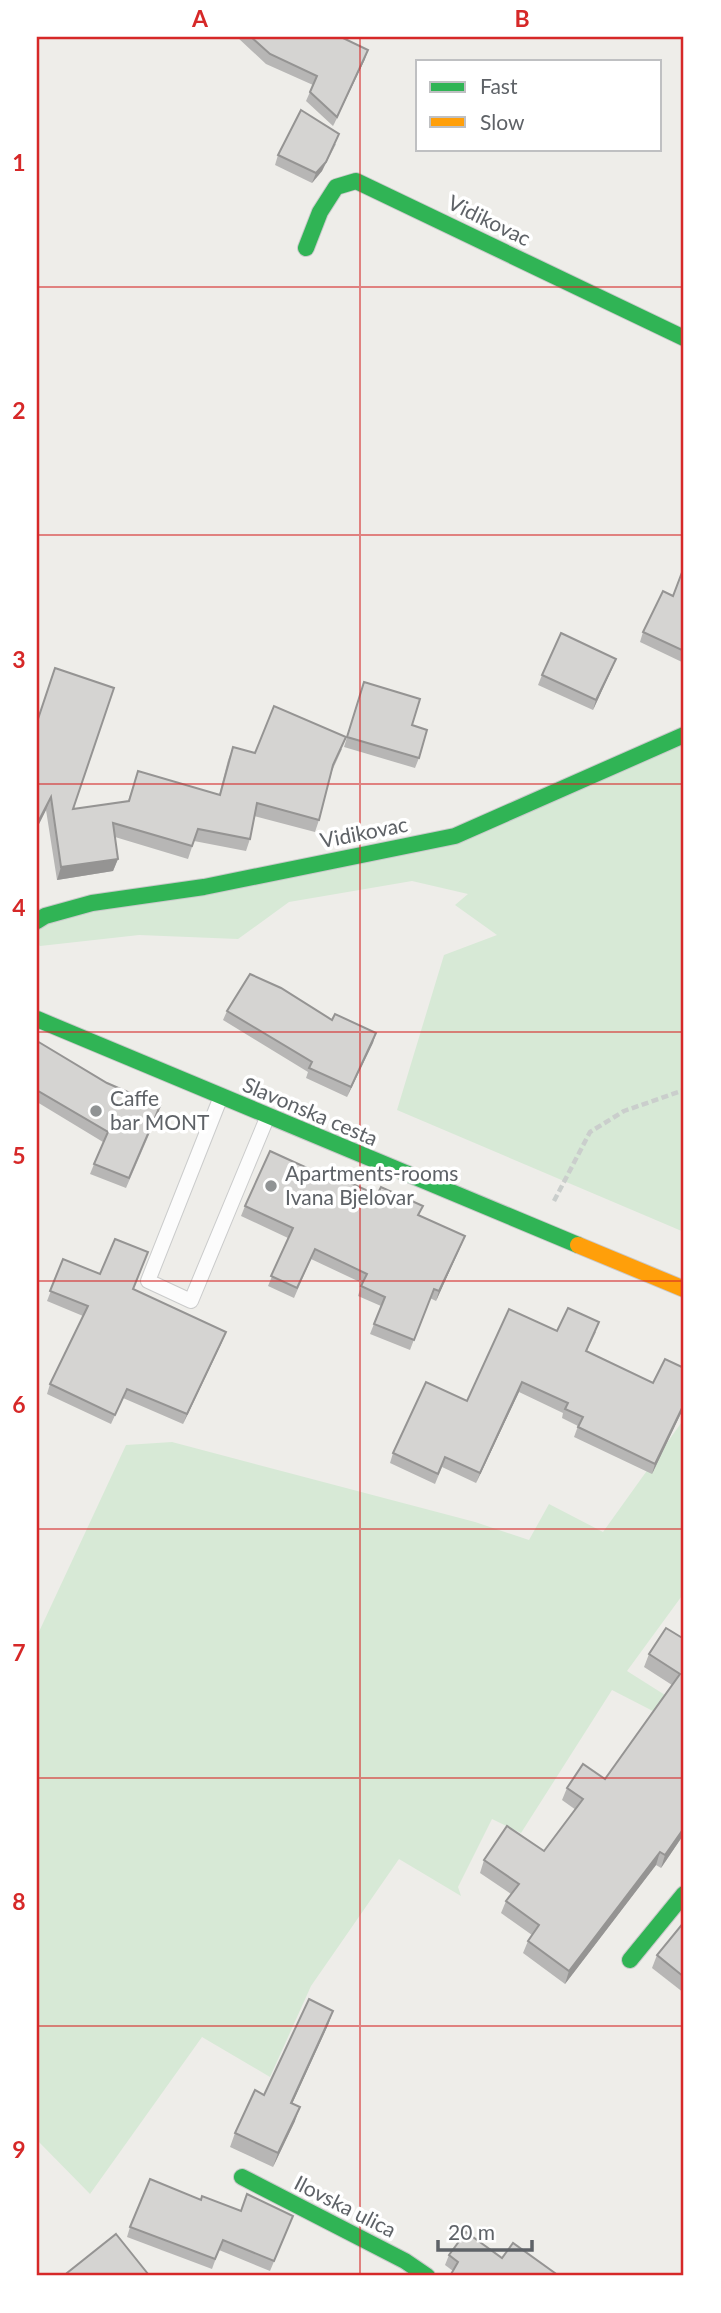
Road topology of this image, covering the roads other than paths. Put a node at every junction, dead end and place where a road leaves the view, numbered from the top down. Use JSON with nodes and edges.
{"nodes":[{"id":1,"x":306,"y":248,"type":"dead end"},
{"id":2,"x":684,"y":338,"type":"edge"},
{"id":3,"x":684,"y":735,"type":"edge"},
{"id":4,"x":37,"y":921,"type":"edge"},
{"id":5,"x":37,"y":1019,"type":"edge"},
{"id":6,"x":221,"y":1097,"type":"junction"},
{"id":7,"x":267,"y":1116,"type":"junction"},
{"id":8,"x":684,"y":1289,"type":"edge"},
{"id":9,"x":684,"y":1894,"type":"edge"},
{"id":10,"x":630,"y":1960,"type":"dead end"},
{"id":11,"x":242,"y":2177,"type":"dead end"},
{"id":12,"x":427,"y":2276,"type":"edge"}],
"edges":[{"from":1,"to":2,"type":"street","name":"Vidikovac"},
{"from":3,"to":4,"type":"street","name":"Vidikovac"},
{"from":5,"to":6,"type":"street","name":"Slavonska cesta"},
{"from":6,"to":7,"type":"street","name":"Slavonska cesta"},
{"from":6,"to":7,"type":"lane"},
{"from":7,"to":8,"type":"street","name":"Slavonska cesta"},
{"from":9,"to":10,"type":"street"},
{"from":11,"to":12,"type":"street","name":"Ilovska ulica"}]}
